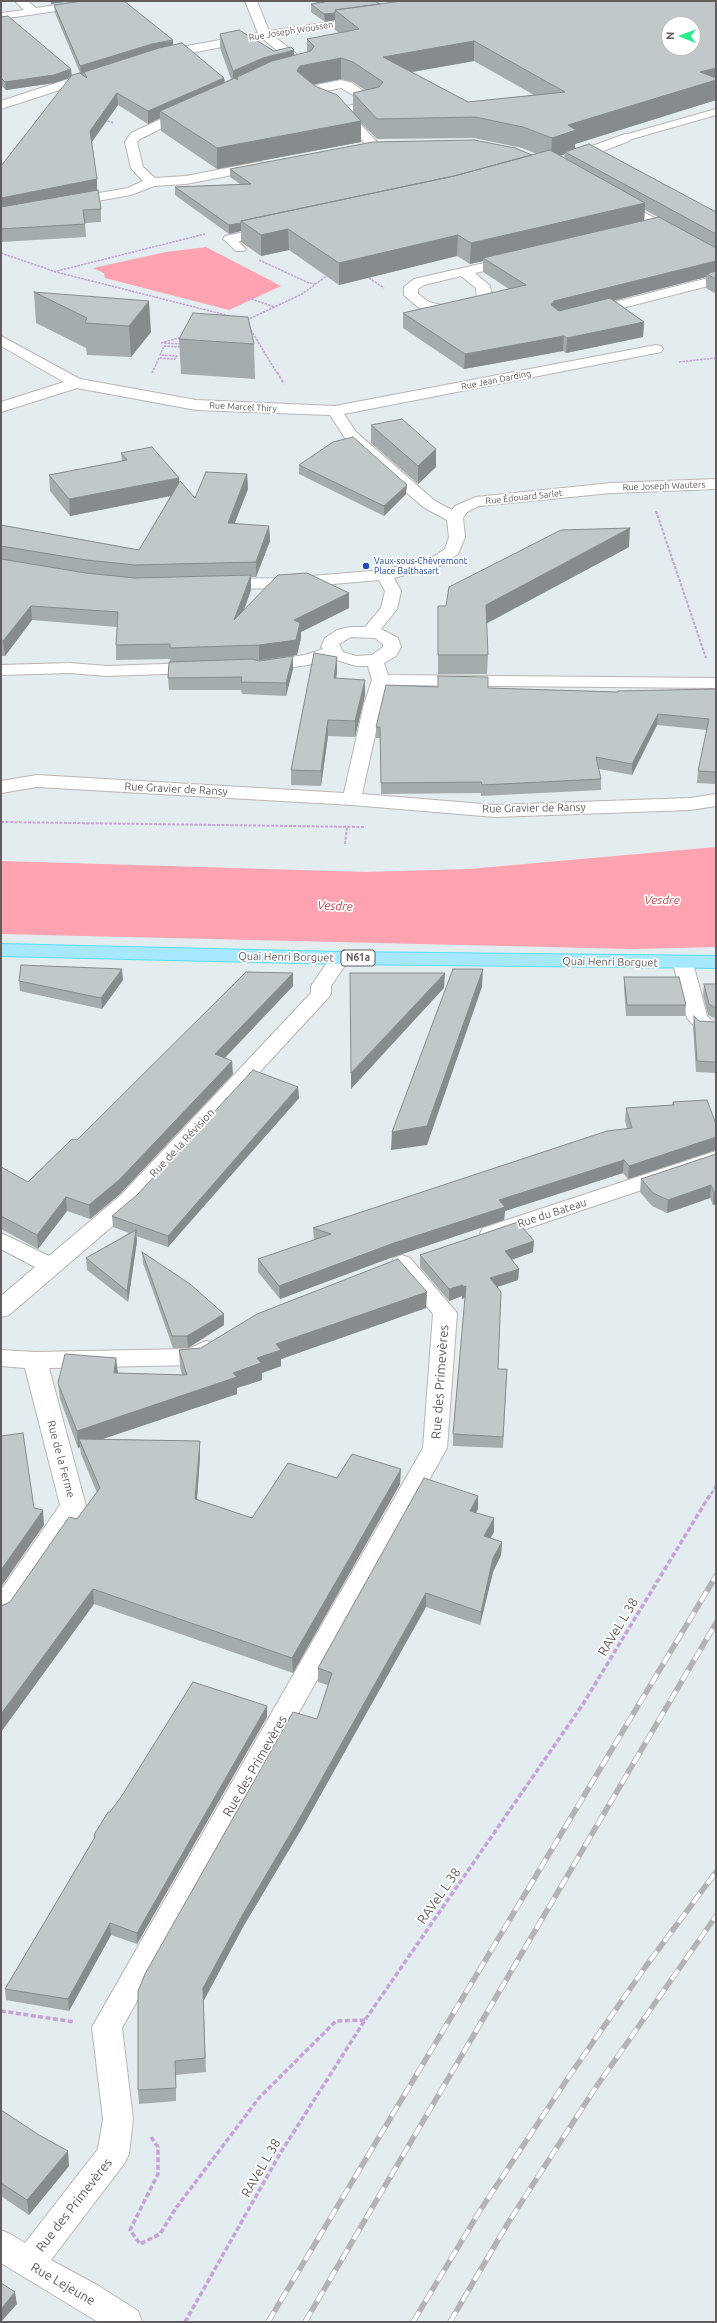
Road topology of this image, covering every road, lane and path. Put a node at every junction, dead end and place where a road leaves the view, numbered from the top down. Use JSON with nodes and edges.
{"nodes":[{"id":1,"x":20,"y":1,"type":"edge"},
{"id":2,"x":105,"y":1,"type":"edge"},
{"id":3,"x":251,"y":1,"type":"edge"},
{"id":4,"x":7,"y":3,"type":"dead end"},
{"id":5,"x":33,"y":12,"type":"junction"},
{"id":6,"x":1,"y":16,"type":"edge"},
{"id":7,"x":375,"y":19,"type":"edge"},
{"id":8,"x":265,"y":34,"type":"junction"},
{"id":9,"x":150,"y":58,"type":"edge"},
{"id":10,"x":105,"y":71,"type":"edge"},
{"id":11,"x":294,"y":71,"type":"edge"},
{"id":12,"x":1,"y":105,"type":"edge"},
{"id":13,"x":200,"y":106,"type":"edge"},
{"id":14,"x":342,"y":111,"type":"edge"},
{"id":15,"x":716,"y":112,"type":"edge"},
{"id":16,"x":98,"y":117,"type":"edge"},
{"id":17,"x":152,"y":127,"type":"junction"},
{"id":18,"x":625,"y":138,"type":"joint"},
{"id":19,"x":388,"y":144,"type":"edge"},
{"id":20,"x":373,"y":145,"type":"junction"},
{"id":21,"x":357,"y":148,"type":"edge"},
{"id":22,"x":557,"y":163,"type":"edge"},
{"id":23,"x":272,"y":164,"type":"edge"},
{"id":24,"x":152,"y":182,"type":"junction"},
{"id":25,"x":605,"y":195,"type":"edge"},
{"id":26,"x":55,"y":205,"type":"edge"},
{"id":27,"x":658,"y":226,"type":"junction"},
{"id":28,"x":284,"y":228,"type":"edge"},
{"id":29,"x":643,"y":229,"type":"edge"},
{"id":30,"x":230,"y":239,"type":"junction"},
{"id":31,"x":240,"y":249,"type":"dead end"},
{"id":32,"x":1,"y":253,"type":"edge"},
{"id":33,"x":255,"y":257,"type":"dead end"},
{"id":34,"x":716,"y":257,"type":"edge"},
{"id":35,"x":524,"y":258,"type":"edge"},
{"id":36,"x":56,"y":272,"type":"junction"},
{"id":37,"x":464,"y":272,"type":"junction"},
{"id":38,"x":328,"y":274,"type":"edge"},
{"id":39,"x":363,"y":274,"type":"edge"},
{"id":40,"x":716,"y":280,"type":"edge"},
{"id":41,"x":317,"y":284,"type":"junction"},
{"id":42,"x":411,"y":295,"type":"junction"},
{"id":43,"x":248,"y":298,"type":"dead end"},
{"id":44,"x":276,"y":307,"type":"junction"},
{"id":45,"x":581,"y":314,"type":"edge"},
{"id":46,"x":230,"y":316,"type":"edge"},
{"id":47,"x":184,"y":337,"type":"edge"},
{"id":48,"x":1,"y":340,"type":"edge"},
{"id":49,"x":656,"y":349,"type":"joint"},
{"id":50,"x":716,"y":358,"type":"edge"},
{"id":51,"x":76,"y":384,"type":"junction"},
{"id":52,"x":138,"y":393,"type":"junction"},
{"id":53,"x":1,"y":407,"type":"edge"},
{"id":54,"x":291,"y":410,"type":"junction"},
{"id":55,"x":335,"y":411,"type":"junction"},
{"id":56,"x":716,"y":484,"type":"edge"},
{"id":57,"x":647,"y":487,"type":"junction"},
{"id":58,"x":611,"y":488,"type":"joint"},
{"id":59,"x":455,"y":518,"type":"junction"},
{"id":60,"x":384,"y":575,"type":"junction"},
{"id":61,"x":207,"y":585,"type":"edge"},
{"id":62,"x":370,"y":632,"type":"junction"},
{"id":63,"x":332,"y":652,"type":"junction"},
{"id":64,"x":376,"y":660,"type":"junction"},
{"id":65,"x":256,"y":667,"type":"edge"},
{"id":66,"x":206,"y":668,"type":"edge"},
{"id":67,"x":1,"y":670,"type":"edge"},
{"id":68,"x":381,"y":680,"type":"junction"},
{"id":69,"x":715,"y":683,"type":"edge"},
{"id":70,"x":1,"y":787,"type":"edge"},
{"id":71,"x":352,"y":799,"type":"junction"},
{"id":72,"x":716,"y":800,"type":"edge"},
{"id":73,"x":1,"y":950,"type":"edge"},
{"id":74,"x":340,"y":958,"type":"junction"},
{"id":75,"x":716,"y":962,"type":"edge"},
{"id":76,"x":684,"y":963,"type":"junction"},
{"id":77,"x":716,"y":1027,"type":"edge"},
{"id":78,"x":716,"y":1158,"type":"edge"},
{"id":79,"x":1,"y":1240,"type":"edge"},
{"id":80,"x":470,"y":1240,"type":"edge"},
{"id":81,"x":402,"y":1263,"type":"edge"},
{"id":82,"x":51,"y":1266,"type":"junction"},
{"id":83,"x":1,"y":1309,"type":"edge"},
{"id":84,"x":224,"y":1338,"type":"edge"},
{"id":85,"x":1,"y":1358,"type":"edge"},
{"id":86,"x":35,"y":1360,"type":"junction"},
{"id":87,"x":716,"y":1486,"type":"edge"},
{"id":88,"x":1,"y":1610,"type":"edge"},
{"id":89,"x":1,"y":2011,"type":"edge"},
{"id":90,"x":365,"y":2020,"type":"junction"},
{"id":91,"x":107,"y":2027,"type":"junction"},
{"id":92,"x":118,"y":2119,"type":"junction"},
{"id":93,"x":1,"y":2244,"type":"edge"},
{"id":94,"x":28,"y":2264,"type":"junction"},
{"id":95,"x":126,"y":2322,"type":"edge"},
{"id":96,"x":185,"y":2322,"type":"edge"}],
"edges":[{"from":1,"to":4,"type":"street"},
{"from":1,"to":5,"type":"street"},
{"from":2,"to":5,"type":"street"},
{"from":3,"to":8,"type":"street"},
{"from":5,"to":6,"type":"street"},
{"from":7,"to":8,"type":"street","name":"Rue Joseph Woussen"},
{"from":8,"to":9,"type":"street","name":"Rue Joseph Woussen"},
{"from":8,"to":11,"type":"street"},
{"from":10,"to":12,"type":"street"},
{"from":13,"to":17,"type":"street"},
{"from":14,"to":20,"type":"street"},
{"from":15,"to":18,"type":"lane"},
{"from":16,"to":17,"type":"path"},
{"from":17,"to":24,"type":"street"},
{"from":18,"to":22,"type":"street"},
{"from":19,"to":20,"type":"street"},
{"from":20,"to":21,"type":"street"},
{"from":23,"to":24,"type":"street"},
{"from":24,"to":26,"type":"street"},
{"from":25,"to":27,"type":"street"},
{"from":27,"to":29,"type":"street"},
{"from":27,"to":34,"type":"street"},
{"from":28,"to":30,"type":"street"},
{"from":30,"to":31,"type":"lane"},
{"from":30,"to":36,"type":"path"},
{"from":32,"to":36,"type":"path"},
{"from":33,"to":41,"type":"path"},
{"from":35,"to":37,"type":"street"},
{"from":36,"to":46,"type":"path"},
{"from":37,"to":42,"type":"street"},
{"from":37,"to":42,"type":"street"},
{"from":38,"to":41,"type":"path"},
{"from":39,"to":42,"type":"path"},
{"from":40,"to":45,"type":"lane"},
{"from":41,"to":44,"type":"path"},
{"from":43,"to":44,"type":"path"},
{"from":44,"to":54,"type":"path"},
{"from":47,"to":52,"type":"path"},
{"from":48,"to":51,"type":"street","name":"Rue Marcel Thiry"},
{"from":49,"to":50,"type":"path"},
{"from":49,"to":55,"type":"street","name":"Rue Jean Darding"},
{"from":51,"to":52,"type":"street","name":"Rue Marcel Thiry"},
{"from":51,"to":53,"type":"street"},
{"from":52,"to":54,"type":"street","name":"Rue Marcel Thiry"},
{"from":54,"to":55,"type":"street","name":"Rue Marcel Thiry"},
{"from":55,"to":59,"type":"street"},
{"from":56,"to":57,"type":"street","name":"Rue Joseph Wauters"},
{"from":57,"to":58,"type":"street","name":"Rue Joseph Wauters"},
{"from":57,"to":69,"type":"path"},
{"from":58,"to":59,"type":"street","name":"Rue Édouard Sarlet"},
{"from":59,"to":60,"type":"street"},
{"from":60,"to":61,"type":"street"},
{"from":60,"to":62,"type":"street"},
{"from":62,"to":63,"type":"street"},
{"from":62,"to":64,"type":"street"},
{"from":63,"to":64,"type":"street"},
{"from":63,"to":65,"type":"street"},
{"from":64,"to":68,"type":"street"},
{"from":66,"to":67,"type":"lane"},
{"from":68,"to":69,"type":"street"},
{"from":68,"to":71,"type":"street"},
{"from":70,"to":71,"type":"street","name":"Rue Gravier de Ransy"},
{"from":71,"to":72,"type":"street","name":"Rue Gravier de Ransy"},
{"from":73,"to":74,"type":"main road","name":"Quai Henri Borguet","number":"N61a"},
{"from":74,"to":76,"type":"main road","name":"Quai Henri Borguet","number":"N61a"},
{"from":74,"to":82,"type":"street","name":"Rue de la Révision"},
{"from":75,"to":76,"type":"main road","name":"Quai Henri Borguet","number":"N61a"},
{"from":76,"to":77,"type":"street"},
{"from":78,"to":80,"type":"street","name":"Rue du Bateau"},
{"from":79,"to":82,"type":"street"},
{"from":81,"to":91,"type":"street","name":"Rue des Primevères"},
{"from":82,"to":83,"type":"street","name":"Rue de la Révision"},
{"from":84,"to":86,"type":"street"},
{"from":85,"to":86,"type":"street"},
{"from":86,"to":88,"type":"street","name":"Rue de la Ferme"},
{"from":87,"to":90,"type":"path","name":"RAVeL L 38"},
{"from":89,"to":91,"type":"path"},
{"from":90,"to":92,"type":"path"},
{"from":90,"to":96,"type":"path","name":"RAVeL L 38"},
{"from":91,"to":92,"type":"street","name":"Rue des Primevères"},
{"from":92,"to":94,"type":"street","name":"Rue des Primevères"},
{"from":93,"to":94,"type":"street","name":"Rue Lejeune"},
{"from":94,"to":95,"type":"street","name":"Rue Lejeune"}]}
